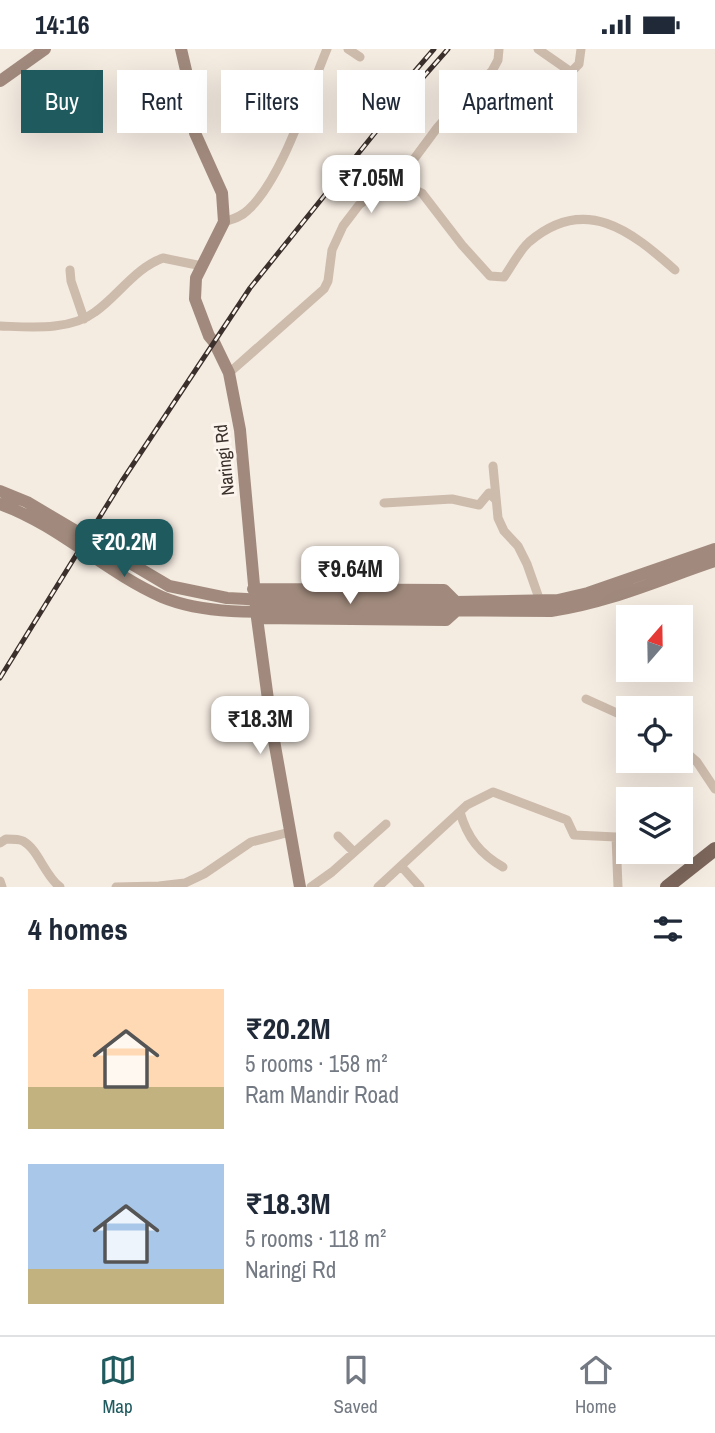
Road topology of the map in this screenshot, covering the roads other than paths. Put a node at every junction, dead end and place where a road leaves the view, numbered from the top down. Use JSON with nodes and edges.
{"nodes":[{"id":1,"x":45,"y":49,"type":"edge"},
{"id":2,"x":181,"y":49,"type":"edge"},
{"id":3,"x":327,"y":49,"type":"edge"},
{"id":4,"x":348,"y":49,"type":"edge"},
{"id":5,"x":499,"y":49,"type":"edge"},
{"id":6,"x":538,"y":49,"type":"edge"},
{"id":7,"x":581,"y":49,"type":"edge"},
{"id":8,"x":360,"y":57,"type":"dead end"},
{"id":9,"x":0,"y":81,"type":"edge"},
{"id":10,"x":397,"y":182,"type":"junction"},
{"id":11,"x":224,"y":222,"type":"junction"},
{"id":12,"x":202,"y":266,"type":"junction"},
{"id":13,"x":71,"y":270,"type":"dead end"},
{"id":14,"x":675,"y":270,"type":"dead end"},
{"id":15,"x":83,"y":319,"type":"junction"},
{"id":16,"x":0,"y":326,"type":"edge"},
{"id":17,"x":229,"y":373,"type":"junction"},
{"id":18,"x":493,"y":467,"type":"dead end"},
{"id":19,"x":0,"y":491,"type":"edge"},
{"id":20,"x":495,"y":499,"type":"junction"},
{"id":21,"x":384,"y":503,"type":"dead end"},
{"id":22,"x":0,"y":504,"type":"edge"},
{"id":23,"x":715,"y":549,"type":"edge"},
{"id":24,"x":715,"y":561,"type":"edge"},
{"id":25,"x":253,"y":589,"type":"junction"},
{"id":26,"x":540,"y":601,"type":"junction"},
{"id":27,"x":429,"y":606,"type":"junction"},
{"id":28,"x":456,"y":606,"type":"junction"},
{"id":29,"x":257,"y":618,"type":"junction"},
{"id":30,"x":586,"y":699,"type":"dead end"},
{"id":31,"x":616,"y":713,"type":"edge"},
{"id":32,"x":693,"y":758,"type":"edge"},
{"id":33,"x":715,"y":789,"type":"edge"},
{"id":34,"x":460,"y":812,"type":"junction"},
{"id":35,"x":386,"y":824,"type":"dead end"},
{"id":36,"x":290,"y":832,"type":"junction"},
{"id":37,"x":338,"y":836,"type":"dead end"},
{"id":38,"x":0,"y":843,"type":"edge"},
{"id":39,"x":715,"y":849,"type":"edge"},
{"id":40,"x":354,"y":852,"type":"junction"},
{"id":41,"x":401,"y":866,"type":"junction"},
{"id":42,"x":503,"y":867,"type":"dead end"},
{"id":43,"x":0,"y":881,"type":"edge"},
{"id":44,"x":2,"y":887,"type":"edge"},
{"id":45,"x":60,"y":887,"type":"edge"},
{"id":46,"x":116,"y":887,"type":"edge"},
{"id":47,"x":300,"y":887,"type":"edge"},
{"id":48,"x":311,"y":887,"type":"edge"},
{"id":49,"x":378,"y":887,"type":"edge"},
{"id":50,"x":420,"y":887,"type":"edge"},
{"id":51,"x":618,"y":887,"type":"edge"},
{"id":52,"x":667,"y":887,"type":"edge"}],
"edges":[{"from":1,"to":9,"type":"main road"},
{"from":2,"to":11,"type":"main road"},
{"from":3,"to":11,"type":"street"},
{"from":4,"to":8,"type":"street"},
{"from":5,"to":10,"type":"street"},
{"from":6,"to":7,"type":"street"},
{"from":10,"to":14,"type":"street"},
{"from":10,"to":17,"type":"street"},
{"from":11,"to":12,"type":"main road","name":"Naringi Rd"},
{"from":12,"to":15,"type":"street"},
{"from":12,"to":17,"type":"main road","name":"Naringi Rd"},
{"from":13,"to":15,"type":"street"},
{"from":15,"to":16,"type":"street"},
{"from":17,"to":25,"type":"main road","name":"Naringi Rd"},
{"from":18,"to":20,"type":"street"},
{"from":19,"to":27,"type":"main road","bridge":true},
{"from":20,"to":21,"type":"street"},
{"from":20,"to":26,"type":"street"},
{"from":22,"to":27,"type":"main road","bridge":true},
{"from":23,"to":26,"type":"main road"},
{"from":24,"to":28,"type":"main road"},
{"from":25,"to":28,"type":"main road"},
{"from":25,"to":29,"type":"main road","name":"Naringi Rd"},
{"from":26,"to":28,"type":"main road"},
{"from":27,"to":28,"type":"main road"},
{"from":28,"to":29,"type":"main road"},
{"from":29,"to":36,"type":"main road","name":"Naringi Rd"},
{"from":30,"to":31,"type":"street"},
{"from":32,"to":33,"type":"street"},
{"from":34,"to":41,"type":"street"},
{"from":34,"to":42,"type":"street"},
{"from":34,"to":51,"type":"street"},
{"from":35,"to":40,"type":"street"},
{"from":36,"to":46,"type":"street"},
{"from":36,"to":47,"type":"main road","name":"Naringi Rd"},
{"from":37,"to":40,"type":"street"},
{"from":38,"to":45,"type":"street"},
{"from":39,"to":52,"type":"main road"},
{"from":40,"to":48,"type":"street"},
{"from":41,"to":49,"type":"street"},
{"from":41,"to":50,"type":"street"},
{"from":43,"to":44,"type":"street"}]}
